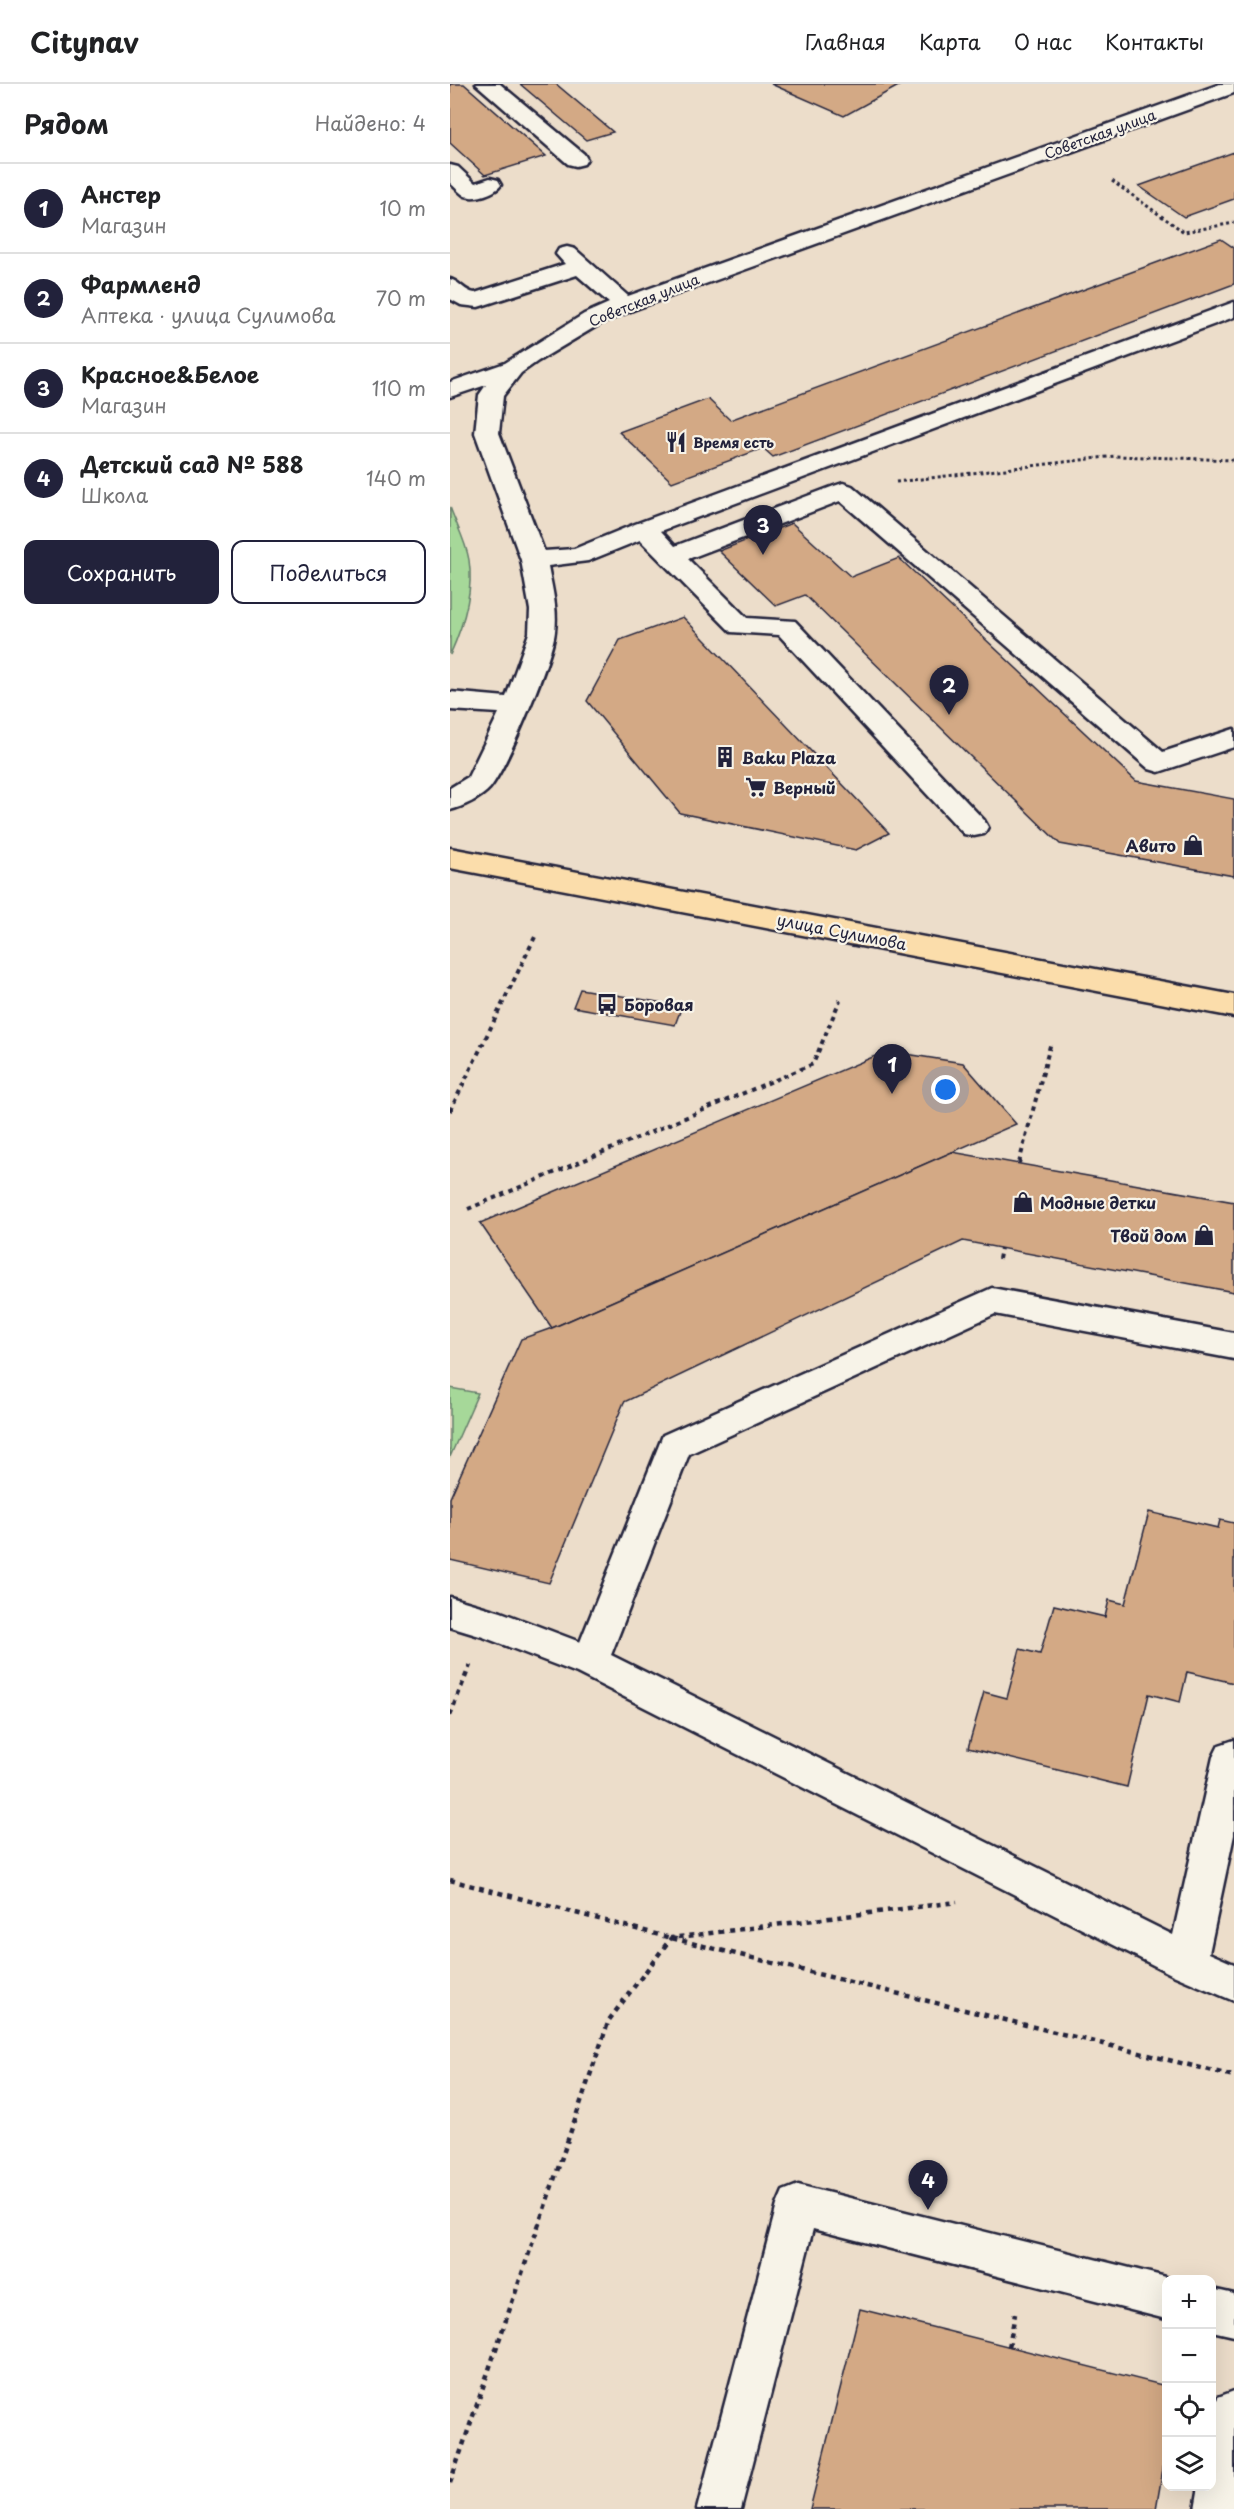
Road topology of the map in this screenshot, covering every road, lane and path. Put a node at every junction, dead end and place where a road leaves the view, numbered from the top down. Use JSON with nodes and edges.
{"nodes":[{"id":1,"x":487,"y":84,"type":"edge"},
{"id":2,"x":1234,"y":86,"type":"edge"},
{"id":3,"x":576,"y":159,"type":"dead end"},
{"id":4,"x":450,"y":172,"type":"edge"},
{"id":5,"x":1112,"y":181,"type":"dead end"},
{"id":6,"x":490,"y":185,"type":"dead end"},
{"id":7,"x":1234,"y":223,"type":"edge"},
{"id":8,"x":450,"y":286,"type":"edge"},
{"id":9,"x":625,"y":305,"type":"junction"},
{"id":10,"x":1234,"y":309,"type":"edge"},
{"id":11,"x":513,"y":368,"type":"junction"},
{"id":12,"x":450,"y":390,"type":"edge"},
{"id":13,"x":1234,"y":460,"type":"edge"},
{"id":14,"x":901,"y":480,"type":"dead end"},
{"id":15,"x":645,"y":529,"type":"junction"},
{"id":16,"x":671,"y":556,"type":"junction"},
{"id":17,"x":534,"y":560,"type":"junction"},
{"id":18,"x":450,"y":701,"type":"edge"},
{"id":19,"x":516,"y":706,"type":"junction"},
{"id":20,"x":1234,"y":738,"type":"edge"},
{"id":21,"x":450,"y":801,"type":"edge"},
{"id":22,"x":974,"y":827,"type":"dead end"},
{"id":23,"x":450,"y":858,"type":"edge"},
{"id":24,"x":535,"y":937,"type":"dead end"},
{"id":25,"x":840,"y":1000,"type":"dead end"},
{"id":26,"x":1234,"y":1006,"type":"edge"},
{"id":27,"x":1051,"y":1042,"type":"dead end"},
{"id":28,"x":450,"y":1111,"type":"edge"},
{"id":29,"x":1018,"y":1163,"type":"dead end"},
{"id":30,"x":468,"y":1209,"type":"dead end"},
{"id":31,"x":1234,"y":1346,"type":"edge"},
{"id":32,"x":450,"y":1612,"type":"edge"},
{"id":33,"x":590,"y":1662,"type":"junction"},
{"id":34,"x":1234,"y":1756,"type":"edge"},
{"id":35,"x":450,"y":1880,"type":"edge"},
{"id":36,"x":964,"y":1901,"type":"dead end"},
{"id":37,"x":671,"y":1938,"type":"junction"},
{"id":38,"x":1187,"y":1962,"type":"junction"},
{"id":39,"x":1234,"y":1983,"type":"edge"},
{"id":40,"x":1234,"y":2076,"type":"edge"},
{"id":41,"x":1162,"y":2297,"type":"edge"},
{"id":42,"x":1216,"y":2311,"type":"edge"},
{"id":43,"x":1234,"y":2315,"type":"edge"},
{"id":44,"x":1234,"y":2413,"type":"edge"},
{"id":45,"x":450,"y":2483,"type":"edge"},
{"id":46,"x":718,"y":2509,"type":"edge"},
{"id":47,"x":1217,"y":2509,"type":"edge"}],
"edges":[{"from":1,"to":3,"type":"street"},
{"from":2,"to":9,"type":"street","name":"Советская улица"},
{"from":4,"to":6,"type":"street"},
{"from":5,"to":7,"type":"path"},
{"from":8,"to":9,"type":"street"},
{"from":9,"to":11,"type":"street","name":"Советская улица"},
{"from":10,"to":15,"type":"street"},
{"from":11,"to":12,"type":"street"},
{"from":11,"to":17,"type":"street","name":"Советская улица"},
{"from":13,"to":14,"type":"path"},
{"from":15,"to":16,"type":"street"},
{"from":15,"to":17,"type":"street"},
{"from":16,"to":20,"type":"street"},
{"from":16,"to":22,"type":"street"},
{"from":17,"to":19,"type":"street","name":"Советская улица"},
{"from":18,"to":19,"type":"street"},
{"from":19,"to":21,"type":"street","name":"Советская улица"},
{"from":23,"to":26,"type":"main road","name":"улица Сулимова"},
{"from":24,"to":28,"type":"path"},
{"from":25,"to":30,"type":"path"},
{"from":27,"to":29,"type":"path"},
{"from":31,"to":33,"type":"street"},
{"from":32,"to":33,"type":"street"},
{"from":33,"to":38,"type":"street"},
{"from":34,"to":38,"type":"street"},
{"from":35,"to":37,"type":"path"},
{"from":36,"to":37,"type":"path"},
{"from":37,"to":40,"type":"path"},
{"from":37,"to":45,"type":"path"},
{"from":38,"to":39,"type":"street"},
{"from":41,"to":46,"type":"street"},
{"from":42,"to":43,"type":"street"},
{"from":44,"to":47,"type":"street"}]}
